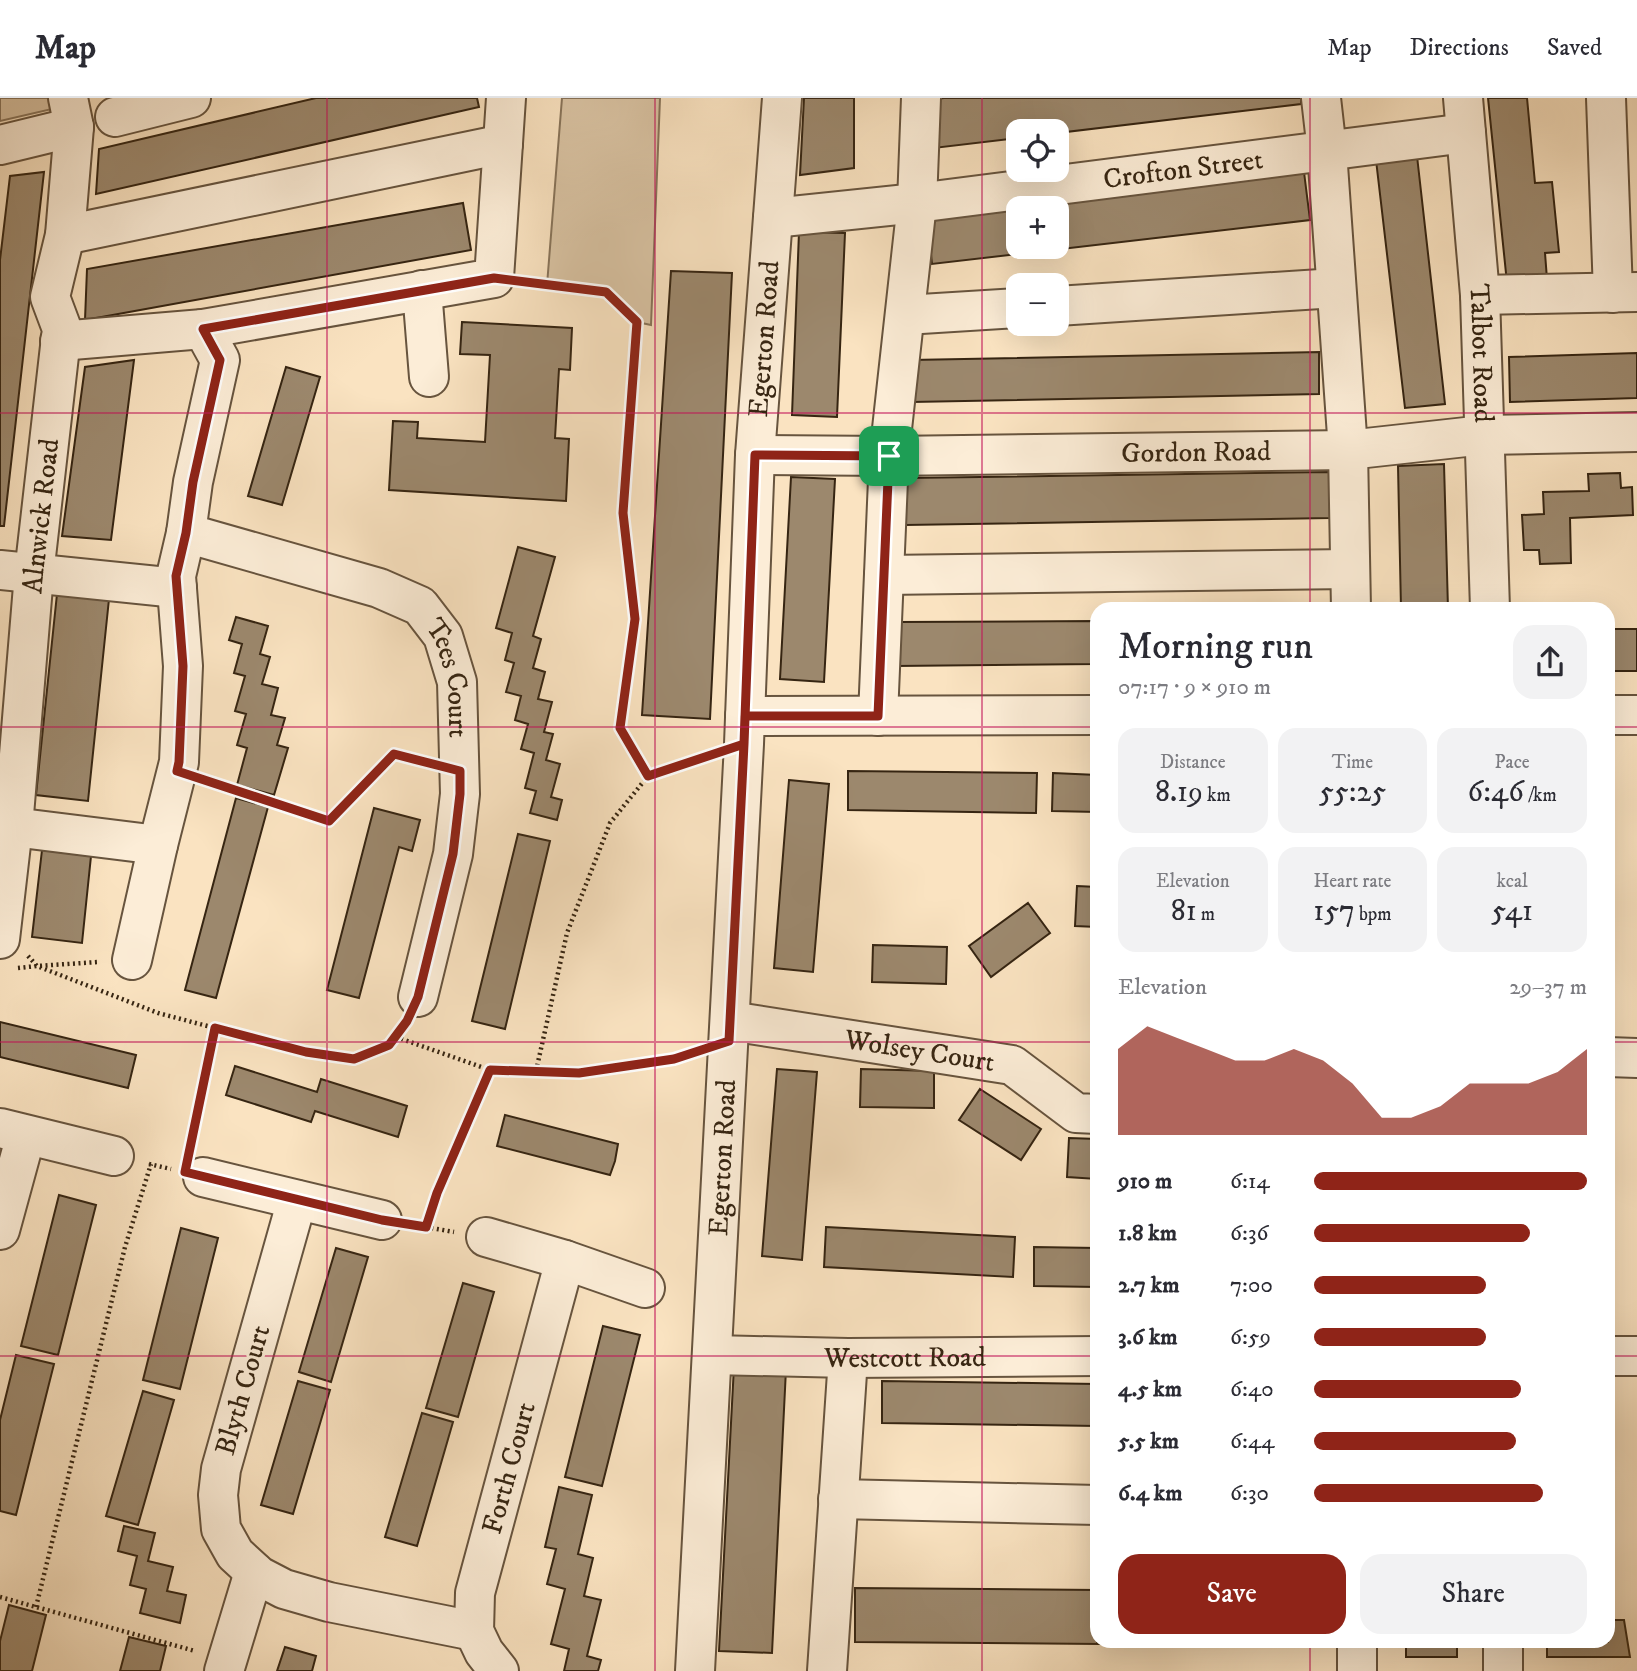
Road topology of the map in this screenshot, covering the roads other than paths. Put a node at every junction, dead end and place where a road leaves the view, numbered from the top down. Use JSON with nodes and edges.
{"nodes":[{"id":1,"x":191,"y":98,"type":"edge"},
{"id":2,"x":506,"y":98,"type":"edge"},
{"id":3,"x":782,"y":98,"type":"edge"},
{"id":4,"x":920,"y":98,"type":"edge"},
{"id":5,"x":1321,"y":98,"type":"edge"},
{"id":6,"x":1606,"y":98,"type":"edge"},
{"id":7,"x":71,"y":112,"type":"edge"},
{"id":8,"x":1465,"y":116,"type":"edge"},
{"id":9,"x":115,"y":117,"type":"dead end"},
{"id":10,"x":503,"y":144,"type":"junction"},
{"id":11,"x":0,"y":145,"type":"edge"},
{"id":12,"x":1326,"y":151,"type":"junction"},
{"id":13,"x":916,"y":203,"type":"junction"},
{"id":14,"x":773,"y":218,"type":"junction"},
{"id":15,"x":65,"y":235,"type":"junction"},
{"id":16,"x":1336,"y":288,"type":"junction"},
{"id":17,"x":422,"y":290,"type":"junction"},
{"id":18,"x":1625,"y":293,"type":"edge"},
{"id":19,"x":1480,"y":295,"type":"junction"},
{"id":20,"x":1069,"y":305,"type":"edge"},
{"id":21,"x":1006,"y":309,"type":"edge"},
{"id":22,"x":905,"y":316,"type":"junction"},
{"id":23,"x":203,"y":329,"type":"junction"},
{"id":24,"x":60,"y":341,"type":"junction"},
{"id":25,"x":429,"y":377,"type":"dead end"},
{"id":26,"x":1637,"y":432,"type":"edge"},
{"id":27,"x":1484,"y":435,"type":"junction"},
{"id":28,"x":1348,"y":450,"type":"junction"},
{"id":29,"x":755,"y":455,"type":"junction"},
{"id":30,"x":889,"y":456,"type":"junction"},
{"id":31,"x":186,"y":533,"type":"junction"},
{"id":32,"x":1350,"y":569,"type":"junction"},
{"id":33,"x":17,"y":572,"type":"edge"},
{"id":34,"x":884,"y":575,"type":"junction"},
{"id":35,"x":177,"y":588,"type":"junction"},
{"id":36,"x":1351,"y":602,"type":"edge"},
{"id":37,"x":1490,"y":602,"type":"edge"},
{"id":38,"x":1090,"y":715,"type":"edge"},
{"id":39,"x":1615,"y":715,"type":"edge"},
{"id":40,"x":1637,"y":715,"type":"edge"},
{"id":41,"x":878,"y":716,"type":"junction"},
{"id":42,"x":745,"y":730,"type":"junction"},
{"id":43,"x":13,"y":827,"type":"junction"},
{"id":44,"x":158,"y":845,"type":"junction"},
{"id":45,"x":11,"y":951,"type":"edge"},
{"id":46,"x":132,"y":960,"type":"road end"},
{"id":47,"x":418,"y":997,"type":"road end"},
{"id":48,"x":729,"y":1031,"type":"junction"},
{"id":49,"x":1615,"y":1057,"type":"edge"},
{"id":50,"x":1637,"y":1058,"type":"edge"},
{"id":51,"x":1090,"y":1114,"type":"edge"},
{"id":52,"x":13,"y":1131,"type":"edge"},
{"id":53,"x":133,"y":1160,"type":"road end"},
{"id":54,"x":194,"y":1175,"type":"road end"},
{"id":55,"x":297,"y":1200,"type":"junction"},
{"id":56,"x":382,"y":1220,"type":"road end"},
{"id":57,"x":0,"y":1230,"type":"edge"},
{"id":58,"x":486,"y":1237,"type":"dead end"},
{"id":59,"x":565,"y":1260,"type":"junction"},
{"id":60,"x":645,"y":1288,"type":"dead end"},
{"id":61,"x":713,"y":1355,"type":"junction"},
{"id":62,"x":1090,"y":1356,"type":"edge"},
{"id":63,"x":1615,"y":1356,"type":"edge"},
{"id":64,"x":1637,"y":1356,"type":"edge"},
{"id":65,"x":848,"y":1358,"type":"junction"},
{"id":66,"x":838,"y":1499,"type":"junction"},
{"id":67,"x":1090,"y":1505,"type":"edge"},
{"id":68,"x":254,"y":1572,"type":"junction"},
{"id":69,"x":474,"y":1631,"type":"junction"},
{"id":70,"x":1357,"y":1648,"type":"edge"},
{"id":71,"x":1503,"y":1648,"type":"edge"},
{"id":72,"x":225,"y":1666,"type":"edge"},
{"id":73,"x":499,"y":1671,"type":"edge"},
{"id":74,"x":695,"y":1671,"type":"edge"},
{"id":75,"x":827,"y":1671,"type":"edge"},
{"id":76,"x":1357,"y":1671,"type":"edge"},
{"id":77,"x":1503,"y":1671,"type":"edge"}],
"edges":[{"from":1,"to":9,"type":"street"},
{"from":2,"to":10,"type":"street"},
{"from":3,"to":14,"type":"street","name":"Egerton Road"},
{"from":4,"to":13,"type":"street"},
{"from":5,"to":12,"type":"street"},
{"from":6,"to":18,"type":"street"},
{"from":7,"to":11,"type":"street"},
{"from":7,"to":15,"type":"street","name":"Alnwick Road"},
{"from":8,"to":12,"type":"street","name":"Crofton Street"},
{"from":8,"to":19,"type":"street","name":"Talbot Road"},
{"from":10,"to":15,"type":"street"},
{"from":10,"to":17,"type":"street"},
{"from":12,"to":13,"type":"street","name":"Crofton Street"},
{"from":12,"to":16,"type":"street"},
{"from":13,"to":14,"type":"street","name":"Crofton Street"},
{"from":13,"to":22,"type":"street"},
{"from":14,"to":29,"type":"street","name":"Egerton Road"},
{"from":15,"to":24,"type":"street","name":"Alnwick Road"},
{"from":16,"to":20,"type":"street"},
{"from":16,"to":28,"type":"street"},
{"from":17,"to":23,"type":"street"},
{"from":17,"to":25,"type":"street"},
{"from":18,"to":19,"type":"street"},
{"from":19,"to":27,"type":"street","name":"Talbot Road"},
{"from":21,"to":22,"type":"street"},
{"from":22,"to":30,"type":"street"},
{"from":23,"to":24,"type":"street"},
{"from":23,"to":31,"type":"street"},
{"from":24,"to":33,"type":"street","name":"Alnwick Road"},
{"from":26,"to":27,"type":"street","name":"Gordon Road"},
{"from":27,"to":28,"type":"street","name":"Gordon Road"},
{"from":27,"to":37,"type":"street","name":"Talbot Road"},
{"from":28,"to":30,"type":"street","name":"Gordon Road"},
{"from":28,"to":32,"type":"street"},
{"from":29,"to":30,"type":"street","name":"Gordon Road"},
{"from":29,"to":42,"type":"street","name":"Egerton Road"},
{"from":30,"to":34,"type":"street"},
{"from":31,"to":35,"type":"street"},
{"from":31,"to":47,"type":"street","name":"Tees Court"},
{"from":32,"to":34,"type":"street"},
{"from":32,"to":36,"type":"street"},
{"from":33,"to":35,"type":"street"},
{"from":33,"to":43,"type":"street","name":"Alnwick Road"},
{"from":34,"to":41,"type":"street"},
{"from":35,"to":44,"type":"street"},
{"from":38,"to":41,"type":"street"},
{"from":39,"to":40,"type":"street"},
{"from":41,"to":42,"type":"street"},
{"from":42,"to":48,"type":"street","name":"Egerton Road"},
{"from":43,"to":44,"type":"street"},
{"from":43,"to":45,"type":"street","name":"Alnwick Road"},
{"from":44,"to":46,"type":"street"},
{"from":48,"to":51,"type":"street","name":"Wolsey Court"},
{"from":48,"to":61,"type":"street","name":"Egerton Road"},
{"from":49,"to":50,"type":"street"},
{"from":52,"to":53,"type":"street"},
{"from":52,"to":57,"type":"street"},
{"from":54,"to":55,"type":"street"},
{"from":55,"to":56,"type":"street"},
{"from":55,"to":68,"type":"street","name":"Blyth Court"},
{"from":58,"to":59,"type":"street"},
{"from":59,"to":60,"type":"street"},
{"from":59,"to":69,"type":"street","name":"Forth Court"},
{"from":61,"to":65,"type":"street","name":"Westcott Road"},
{"from":61,"to":74,"type":"street","name":"Egerton Road"},
{"from":62,"to":65,"type":"street","name":"Westcott Road"},
{"from":63,"to":64,"type":"street"},
{"from":65,"to":66,"type":"street"},
{"from":66,"to":67,"type":"street"},
{"from":66,"to":75,"type":"street"},
{"from":68,"to":69,"type":"street","name":"Blyth Court"},
{"from":68,"to":72,"type":"street"},
{"from":69,"to":73,"type":"street"},
{"from":70,"to":76,"type":"street"},
{"from":71,"to":77,"type":"street"}]}
